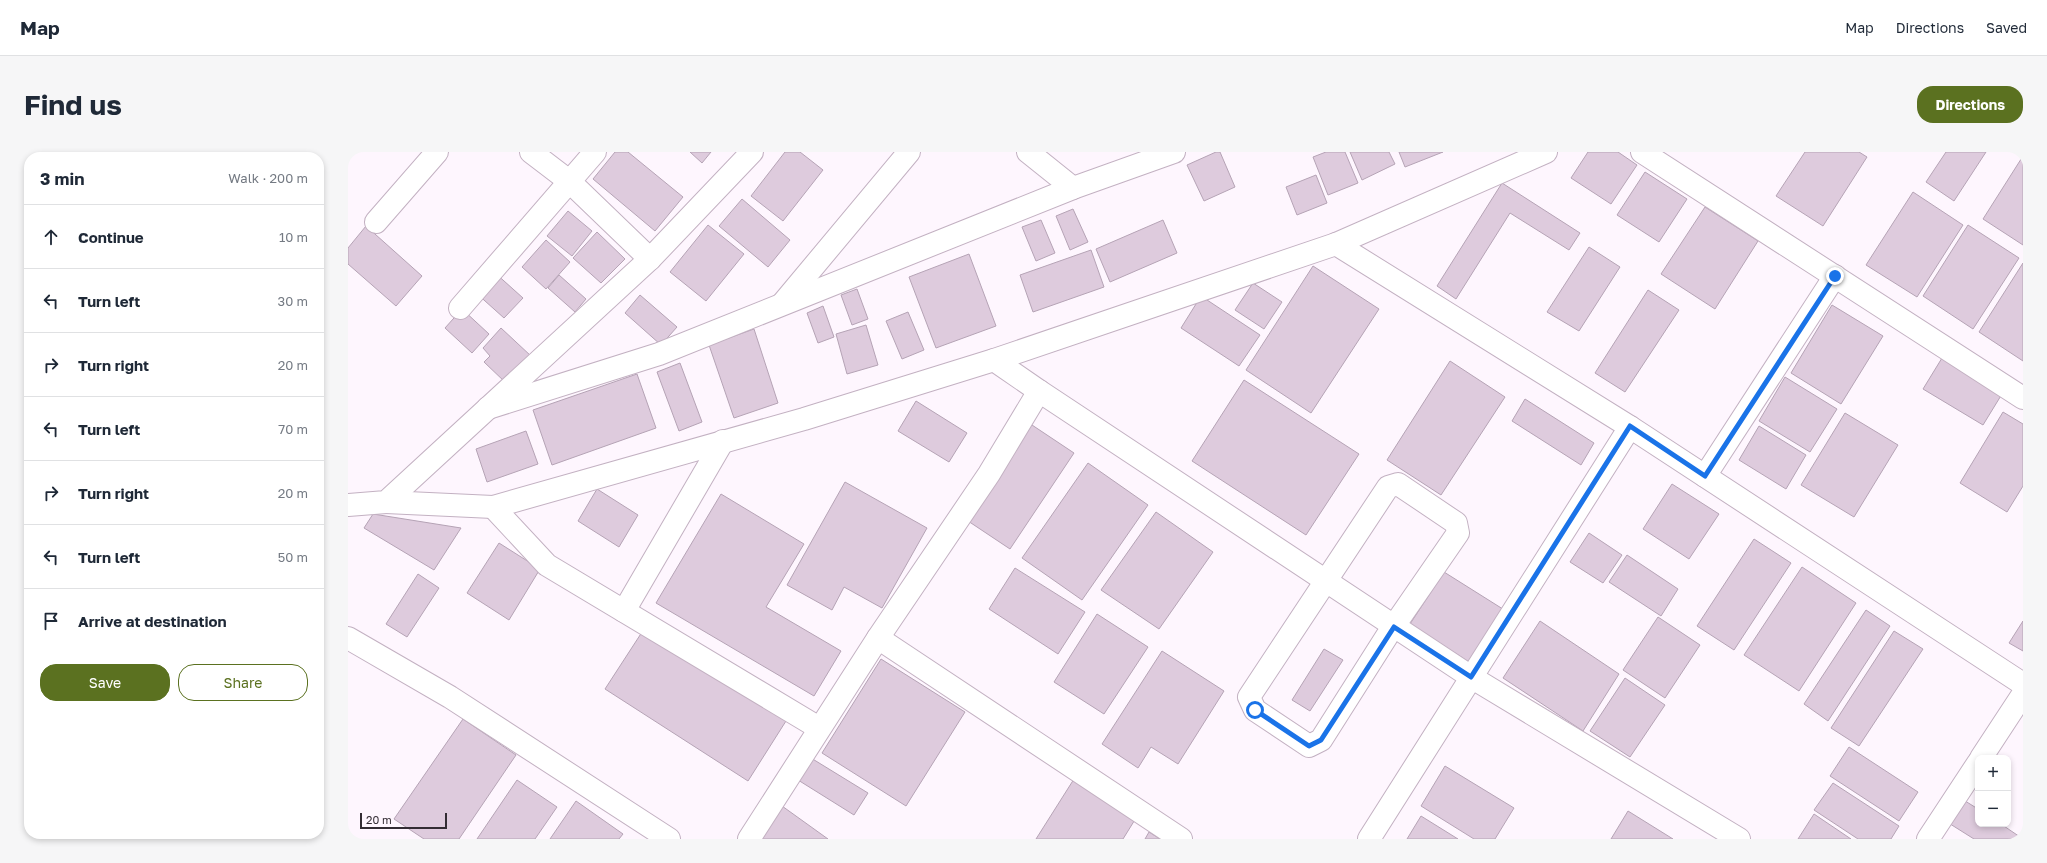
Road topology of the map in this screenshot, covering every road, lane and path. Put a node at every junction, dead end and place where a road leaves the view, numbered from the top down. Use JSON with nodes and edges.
{"nodes":[{"id":1,"x":437,"y":152,"type":"edge"},
{"id":2,"x":531,"y":152,"type":"edge"},
{"id":3,"x":595,"y":152,"type":"edge"},
{"id":4,"x":752,"y":152,"type":"edge"},
{"id":5,"x":909,"y":152,"type":"edge"},
{"id":6,"x":1028,"y":152,"type":"edge"},
{"id":7,"x":1174,"y":152,"type":"edge"},
{"id":8,"x":1546,"y":152,"type":"edge"},
{"id":9,"x":1642,"y":152,"type":"edge"},
{"id":10,"x":569,"y":181,"type":"junction"},
{"id":11,"x":1073,"y":188,"type":"junction"},
{"id":12,"x":376,"y":222,"type":"dead end"},
{"id":13,"x":1336,"y":244,"type":"junction"},
{"id":14,"x":650,"y":259,"type":"junction"},
{"id":15,"x":1835,"y":276,"type":"junction"},
{"id":16,"x":781,"y":305,"type":"junction"},
{"id":17,"x":460,"y":308,"type":"dead end"},
{"id":18,"x":994,"y":360,"type":"junction"},
{"id":19,"x":1038,"y":391,"type":"junction"},
{"id":20,"x":2023,"y":398,"type":"edge"},
{"id":21,"x":488,"y":408,"type":"junction"},
{"id":22,"x":1630,"y":426,"type":"junction"},
{"id":23,"x":723,"y":441,"type":"junction"},
{"id":24,"x":1705,"y":476,"type":"junction"},
{"id":25,"x":386,"y":502,"type":"junction"},
{"id":26,"x":348,"y":505,"type":"edge"},
{"id":27,"x":493,"y":507,"type":"junction"},
{"id":28,"x":1325,"y":581,"type":"junction"},
{"id":29,"x":624,"y":611,"type":"junction"},
{"id":30,"x":1394,"y":627,"type":"junction"},
{"id":31,"x":348,"y":638,"type":"edge"},
{"id":32,"x":878,"y":638,"type":"junction"},
{"id":33,"x":1471,"y":677,"type":"junction"},
{"id":34,"x":2023,"y":684,"type":"edge"},
{"id":35,"x":2023,"y":694,"type":"edge"},
{"id":36,"x":819,"y":728,"type":"junction"},
{"id":37,"x":1983,"y":755,"type":"edge"},
{"id":38,"x":1975,"y":768,"type":"edge"},
{"id":39,"x":669,"y":839,"type":"edge"},
{"id":40,"x":749,"y":839,"type":"edge"},
{"id":41,"x":1181,"y":839,"type":"edge"},
{"id":42,"x":1369,"y":839,"type":"edge"},
{"id":43,"x":1739,"y":839,"type":"edge"},
{"id":44,"x":1928,"y":839,"type":"edge"}],
"edges":[{"from":1,"to":12,"type":"street"},
{"from":2,"to":10,"type":"street"},
{"from":3,"to":10,"type":"street"},
{"from":4,"to":14,"type":"street"},
{"from":5,"to":16,"type":"street"},
{"from":6,"to":11,"type":"street"},
{"from":7,"to":11,"type":"street"},
{"from":8,"to":13,"type":"street"},
{"from":9,"to":15,"type":"street"},
{"from":10,"to":14,"type":"street"},
{"from":10,"to":17,"type":"street"},
{"from":11,"to":16,"type":"street"},
{"from":13,"to":18,"type":"street"},
{"from":13,"to":22,"type":"street"},
{"from":14,"to":21,"type":"street"},
{"from":15,"to":20,"type":"street"},
{"from":15,"to":24,"type":"street"},
{"from":16,"to":21,"type":"street"},
{"from":18,"to":19,"type":"street"},
{"from":18,"to":23,"type":"street"},
{"from":19,"to":28,"type":"street"},
{"from":19,"to":32,"type":"street"},
{"from":21,"to":25,"type":"street"},
{"from":22,"to":24,"type":"street"},
{"from":22,"to":33,"type":"street"},
{"from":23,"to":27,"type":"street"},
{"from":23,"to":29,"type":"street"},
{"from":24,"to":34,"type":"street"},
{"from":25,"to":26,"type":"street"},
{"from":25,"to":27,"type":"street"},
{"from":27,"to":29,"type":"street"},
{"from":28,"to":30,"type":"street"},
{"from":28,"to":30,"type":"street"},
{"from":28,"to":30,"type":"street"},
{"from":29,"to":36,"type":"street"},
{"from":30,"to":33,"type":"street"},
{"from":31,"to":39,"type":"street"},
{"from":32,"to":36,"type":"street"},
{"from":32,"to":41,"type":"street"},
{"from":33,"to":42,"type":"street"},
{"from":33,"to":43,"type":"street"},
{"from":35,"to":37,"type":"street"},
{"from":36,"to":40,"type":"street"},
{"from":38,"to":44,"type":"street"}]}
